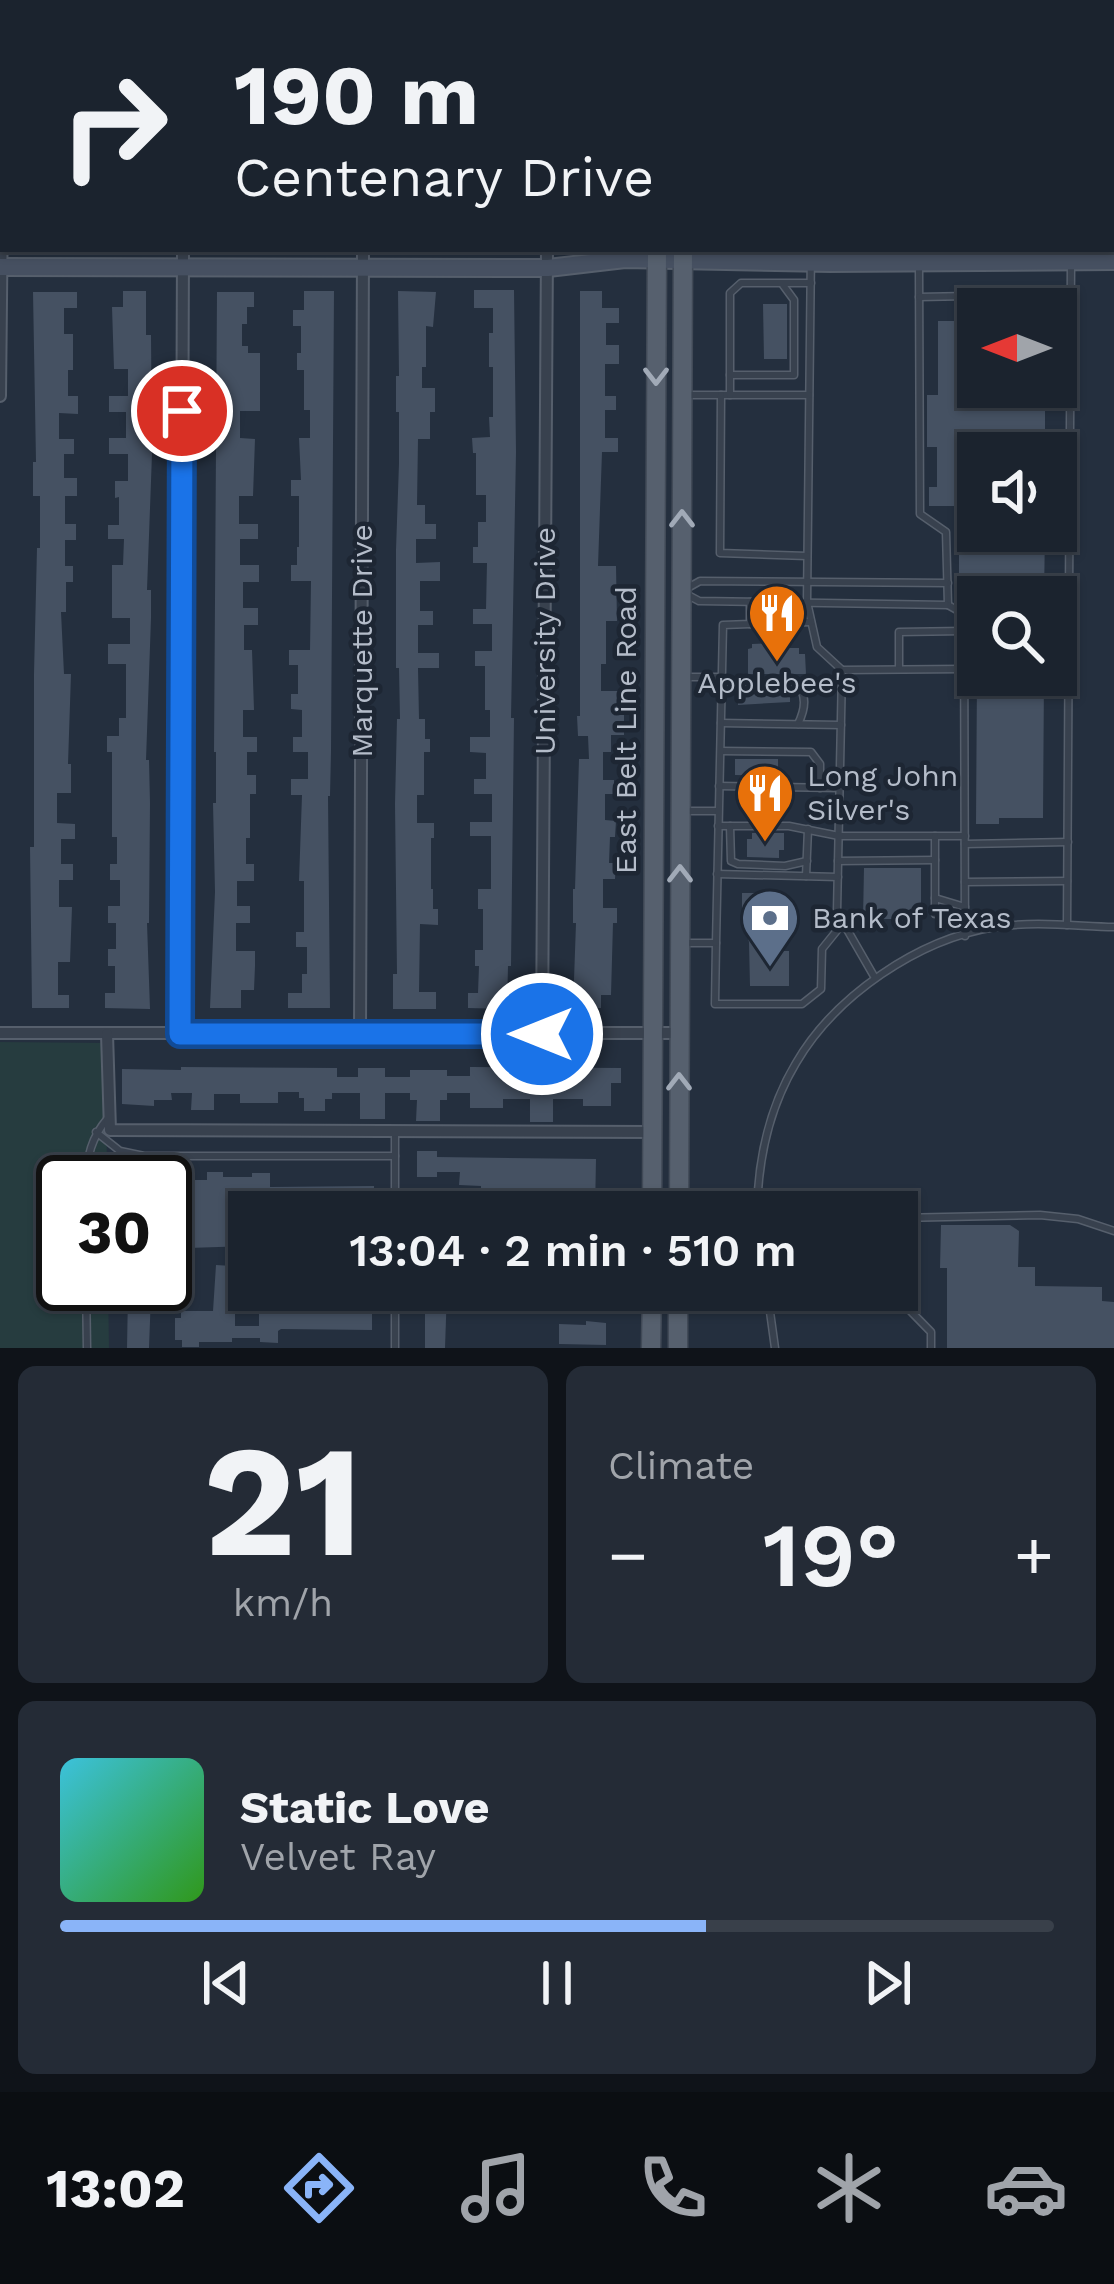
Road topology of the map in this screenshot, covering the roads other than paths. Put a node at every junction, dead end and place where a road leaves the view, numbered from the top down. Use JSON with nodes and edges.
{"nodes":[{"id":1,"x":657,"y":254,"type":"edge"},
{"id":2,"x":683,"y":254,"type":"edge"},
{"id":3,"x":1016,"y":255,"type":"edge"},
{"id":4,"x":821,"y":256,"type":"edge"},
{"id":5,"x":183,"y":258,"type":"edge"},
{"id":6,"x":364,"y":258,"type":"edge"},
{"id":7,"x":547,"y":258,"type":"edge"},
{"id":8,"x":1071,"y":261,"type":"junction"},
{"id":9,"x":1114,"y":261,"type":"edge"},
{"id":10,"x":919,"y":262,"type":"junction"},
{"id":11,"x":0,"y":267,"type":"edge"},
{"id":12,"x":782,"y":283,"type":"junction"},
{"id":13,"x":811,"y":283,"type":"junction"},
{"id":14,"x":1071,"y":288,"type":"edge"},
{"id":15,"x":957,"y":296,"type":"edge"},
{"id":16,"x":919,"y":297,"type":"junction"},
{"id":17,"x":730,"y":374,"type":"junction"},
{"id":18,"x":682,"y":394,"type":"junction"},
{"id":19,"x":726,"y":394,"type":"junction"},
{"id":20,"x":809,"y":394,"type":"junction"},
{"id":21,"x":0,"y":396,"type":"edge"},
{"id":22,"x":1070,"y":408,"type":"edge"},
{"id":23,"x":807,"y":556,"type":"junction"},
{"id":24,"x":807,"y":582,"type":"junction"},
{"id":25,"x":948,"y":583,"type":"junction"},
{"id":26,"x":656,"y":592,"type":"junction"},
{"id":27,"x":681,"y":592,"type":"junction"},
{"id":28,"x":750,"y":602,"type":"junction"},
{"id":29,"x":807,"y":602,"type":"junction"},
{"id":30,"x":948,"y":604,"type":"junction"},
{"id":31,"x":957,"y":610,"type":"edge"},
{"id":32,"x":812,"y":622,"type":"junction"},
{"id":33,"x":750,"y":624,"type":"junction"},
{"id":34,"x":957,"y":632,"type":"edge"},
{"id":35,"x":899,"y":669,"type":"junction"},
{"id":36,"x":957,"y":669,"type":"edge"},
{"id":37,"x":842,"y":670,"type":"junction"},
{"id":38,"x":681,"y":677,"type":"junction"},
{"id":39,"x":722,"y":680,"type":"junction"},
{"id":40,"x":964,"y":696,"type":"edge"},
{"id":41,"x":721,"y":723,"type":"junction"},
{"id":42,"x":798,"y":724,"type":"junction"},
{"id":43,"x":841,"y":725,"type":"junction"},
{"id":44,"x":720,"y":751,"type":"junction"},
{"id":45,"x":719,"y":786,"type":"junction"},
{"id":46,"x":820,"y":788,"type":"junction"},
{"id":47,"x":839,"y":788,"type":"junction"},
{"id":48,"x":680,"y":811,"type":"junction"},
{"id":49,"x":718,"y":811,"type":"junction"},
{"id":50,"x":718,"y":826,"type":"junction"},
{"id":51,"x":730,"y":826,"type":"junction"},
{"id":52,"x":808,"y":829,"type":"junction"},
{"id":53,"x":839,"y":836,"type":"junction"},
{"id":54,"x":935,"y":836,"type":"junction"},
{"id":55,"x":965,"y":840,"type":"junction"},
{"id":56,"x":1068,"y":842,"type":"junction"},
{"id":57,"x":935,"y":860,"type":"junction"},
{"id":58,"x":807,"y":861,"type":"junction"},
{"id":59,"x":838,"y":861,"type":"junction"},
{"id":60,"x":717,"y":874,"type":"junction"},
{"id":61,"x":806,"y":877,"type":"junction"},
{"id":62,"x":838,"y":877,"type":"junction"},
{"id":63,"x":1067,"y":881,"type":"junction"},
{"id":64,"x":965,"y":882,"type":"junction"},
{"id":65,"x":935,"y":898,"type":"junction"},
{"id":66,"x":965,"y":908,"type":"junction"},
{"id":67,"x":934,"y":914,"type":"dead end"},
{"id":68,"x":843,"y":923,"type":"junction"},
{"id":69,"x":1067,"y":926,"type":"junction"},
{"id":70,"x":1114,"y":928,"type":"edge"},
{"id":71,"x":965,"y":936,"type":"junction"},
{"id":72,"x":680,"y":943,"type":"junction"},
{"id":73,"x":716,"y":943,"type":"junction"},
{"id":74,"x":875,"y":979,"type":"junction"},
{"id":75,"x":0,"y":1033,"type":"edge"},
{"id":76,"x":655,"y":1033,"type":"junction"},
{"id":77,"x":679,"y":1033,"type":"junction"},
{"id":78,"x":107,"y":1034,"type":"junction"},
{"id":79,"x":180,"y":1034,"type":"junction"},
{"id":80,"x":360,"y":1034,"type":"junction"},
{"id":81,"x":542,"y":1034,"type":"junction"},
{"id":82,"x":109,"y":1124,"type":"junction"},
{"id":83,"x":96,"y":1132,"type":"junction"},
{"id":84,"x":395,"y":1132,"type":"junction"},
{"id":85,"x":653,"y":1132,"type":"junction"},
{"id":86,"x":88,"y":1155,"type":"edge"},
{"id":87,"x":395,"y":1156,"type":"junction"},
{"id":88,"x":395,"y":1191,"type":"edge"},
{"id":89,"x":652,"y":1191,"type":"edge"},
{"id":90,"x":679,"y":1191,"type":"edge"},
{"id":91,"x":757,"y":1191,"type":"edge"},
{"id":92,"x":918,"y":1217,"type":"edge"},
{"id":93,"x":1114,"y":1231,"type":"edge"},
{"id":94,"x":86,"y":1311,"type":"edge"},
{"id":95,"x":395,"y":1311,"type":"edge"},
{"id":96,"x":652,"y":1311,"type":"edge"},
{"id":97,"x":679,"y":1311,"type":"edge"},
{"id":98,"x":770,"y":1311,"type":"edge"},
{"id":99,"x":910,"y":1311,"type":"edge"},
{"id":100,"x":87,"y":1348,"type":"edge"},
{"id":101,"x":395,"y":1348,"type":"edge"},
{"id":102,"x":651,"y":1348,"type":"edge"},
{"id":103,"x":678,"y":1348,"type":"edge"},
{"id":104,"x":775,"y":1348,"type":"edge"},
{"id":105,"x":931,"y":1348,"type":"edge"}],
"edges":[{"from":1,"to":2,"type":"street"},
{"from":1,"to":7,"type":"street"},
{"from":1,"to":26,"type":"main road","name":"East Belt Line Road","one_way":true},
{"from":2,"to":4,"type":"street"},
{"from":2,"to":18,"type":"main road","name":"East Belt Line Road"},
{"from":3,"to":8,"type":"street"},
{"from":3,"to":10,"type":"street"},
{"from":4,"to":10,"type":"street"},
{"from":4,"to":13,"type":"lane"},
{"from":5,"to":6,"type":"street"},
{"from":5,"to":11,"type":"street"},
{"from":5,"to":79,"type":"street"},
{"from":6,"to":7,"type":"street"},
{"from":6,"to":80,"type":"street","name":"Marquette Drive"},
{"from":7,"to":81,"type":"street","name":"University Drive"},
{"from":8,"to":9,"type":"street"},
{"from":8,"to":14,"type":"lane"},
{"from":10,"to":16,"type":"lane"},
{"from":11,"to":21,"type":"street"},
{"from":12,"to":13,"type":"lane"},
{"from":12,"to":17,"type":"lane"},
{"from":12,"to":17,"type":"lane"},
{"from":13,"to":20,"type":"lane"},
{"from":15,"to":16,"type":"lane"},
{"from":16,"to":25,"type":"lane"},
{"from":17,"to":19,"type":"lane"},
{"from":18,"to":19,"type":"lane"},
{"from":27,"to":18,"type":"main road","name":"East Belt Line Road","one_way":true},
{"from":19,"to":20,"type":"lane"},
{"from":19,"to":23,"type":"lane"},
{"from":20,"to":23,"type":"lane"},
{"from":22,"to":56,"type":"lane"},
{"from":23,"to":24,"type":"lane"},
{"from":24,"to":25,"type":"lane"},
{"from":24,"to":27,"type":"lane"},
{"from":24,"to":29,"type":"lane"},
{"from":25,"to":30,"type":"lane"},
{"from":26,"to":27,"type":"main road"},
{"from":26,"to":76,"type":"main road","name":"East Belt Line Road"},
{"from":27,"to":28,"type":"lane"},
{"from":27,"to":38,"type":"main road","name":"East Belt Line Road"},
{"from":28,"to":29,"type":"lane"},
{"from":28,"to":33,"type":"lane"},
{"from":29,"to":30,"type":"lane"},
{"from":29,"to":32,"type":"lane"},
{"from":30,"to":31,"type":"lane"},
{"from":32,"to":33,"type":"lane"},
{"from":32,"to":37,"type":"lane"},
{"from":33,"to":39,"type":"lane"},
{"from":34,"to":35,"type":"lane"},
{"from":35,"to":36,"type":"lane"},
{"from":35,"to":37,"type":"lane"},
{"from":37,"to":43,"type":"lane"},
{"from":38,"to":39,"type":"lane"},
{"from":38,"to":48,"type":"main road","name":"East Belt Line Road"},
{"from":39,"to":41,"type":"lane"},
{"from":39,"to":42,"type":"lane"},
{"from":40,"to":55,"type":"lane"},
{"from":41,"to":42,"type":"lane"},
{"from":41,"to":44,"type":"lane"},
{"from":42,"to":43,"type":"lane"},
{"from":43,"to":47,"type":"lane"},
{"from":44,"to":45,"type":"lane"},
{"from":44,"to":46,"type":"lane"},
{"from":45,"to":46,"type":"lane"},
{"from":45,"to":49,"type":"lane"},
{"from":46,"to":47,"type":"lane"},
{"from":47,"to":53,"type":"lane"},
{"from":48,"to":49,"type":"lane"},
{"from":72,"to":48,"type":"main road","name":"East Belt Line Road","one_way":true},
{"from":49,"to":50,"type":"lane"},
{"from":50,"to":51,"type":"lane"},
{"from":50,"to":60,"type":"lane"},
{"from":51,"to":52,"type":"lane"},
{"from":51,"to":58,"type":"lane"},
{"from":52,"to":53,"type":"lane"},
{"from":52,"to":58,"type":"lane"},
{"from":53,"to":54,"type":"lane"},
{"from":53,"to":59,"type":"lane"},
{"from":54,"to":55,"type":"lane"},
{"from":54,"to":57,"type":"lane"},
{"from":55,"to":56,"type":"lane"},
{"from":55,"to":64,"type":"lane"},
{"from":56,"to":63,"type":"lane"},
{"from":57,"to":59,"type":"lane"},
{"from":57,"to":65,"type":"lane"},
{"from":58,"to":61,"type":"lane"},
{"from":59,"to":62,"type":"lane"},
{"from":60,"to":61,"type":"lane"},
{"from":60,"to":73,"type":"lane"},
{"from":61,"to":62,"type":"lane"},
{"from":62,"to":68,"type":"lane"},
{"from":63,"to":64,"type":"lane"},
{"from":63,"to":69,"type":"lane"},
{"from":64,"to":66,"type":"lane"},
{"from":65,"to":66,"type":"lane"},
{"from":65,"to":67,"type":"lane"},
{"from":66,"to":71,"type":"lane"},
{"from":68,"to":73,"type":"lane"},
{"from":68,"to":74,"type":"lane"},
{"from":69,"to":70,"type":"lane"},
{"from":69,"to":71,"type":"lane"},
{"from":71,"to":74,"type":"lane"},
{"from":72,"to":73,"type":"lane"},
{"from":72,"to":77,"type":"main road","name":"East Belt Line Road"},
{"from":74,"to":91,"type":"lane"},
{"from":75,"to":78,"type":"street"},
{"from":76,"to":77,"type":"street"},
{"from":76,"to":81,"type":"street"},
{"from":76,"to":85,"type":"main road","name":"East Belt Line Road"},
{"from":90,"to":77,"type":"main road","name":"East Belt Line Road","one_way":true},
{"from":78,"to":79,"type":"street"},
{"from":78,"to":82,"type":"street"},
{"from":79,"to":80,"type":"street"},
{"from":80,"to":81,"type":"street"},
{"from":82,"to":83,"type":"lane"},
{"from":82,"to":84,"type":"street"},
{"from":83,"to":86,"type":"lane"},
{"from":83,"to":87,"type":"lane"},
{"from":84,"to":85,"type":"street"},
{"from":84,"to":87,"type":"lane"},
{"from":85,"to":89,"type":"main road","name":"East Belt Line Road"},
{"from":87,"to":88,"type":"lane"},
{"from":92,"to":93,"type":"lane"},
{"from":94,"to":100,"type":"lane"},
{"from":95,"to":101,"type":"lane"},
{"from":96,"to":102,"type":"main road"},
{"from":97,"to":103,"type":"main road"},
{"from":98,"to":104,"type":"lane"},
{"from":99,"to":105,"type":"lane"}]}
